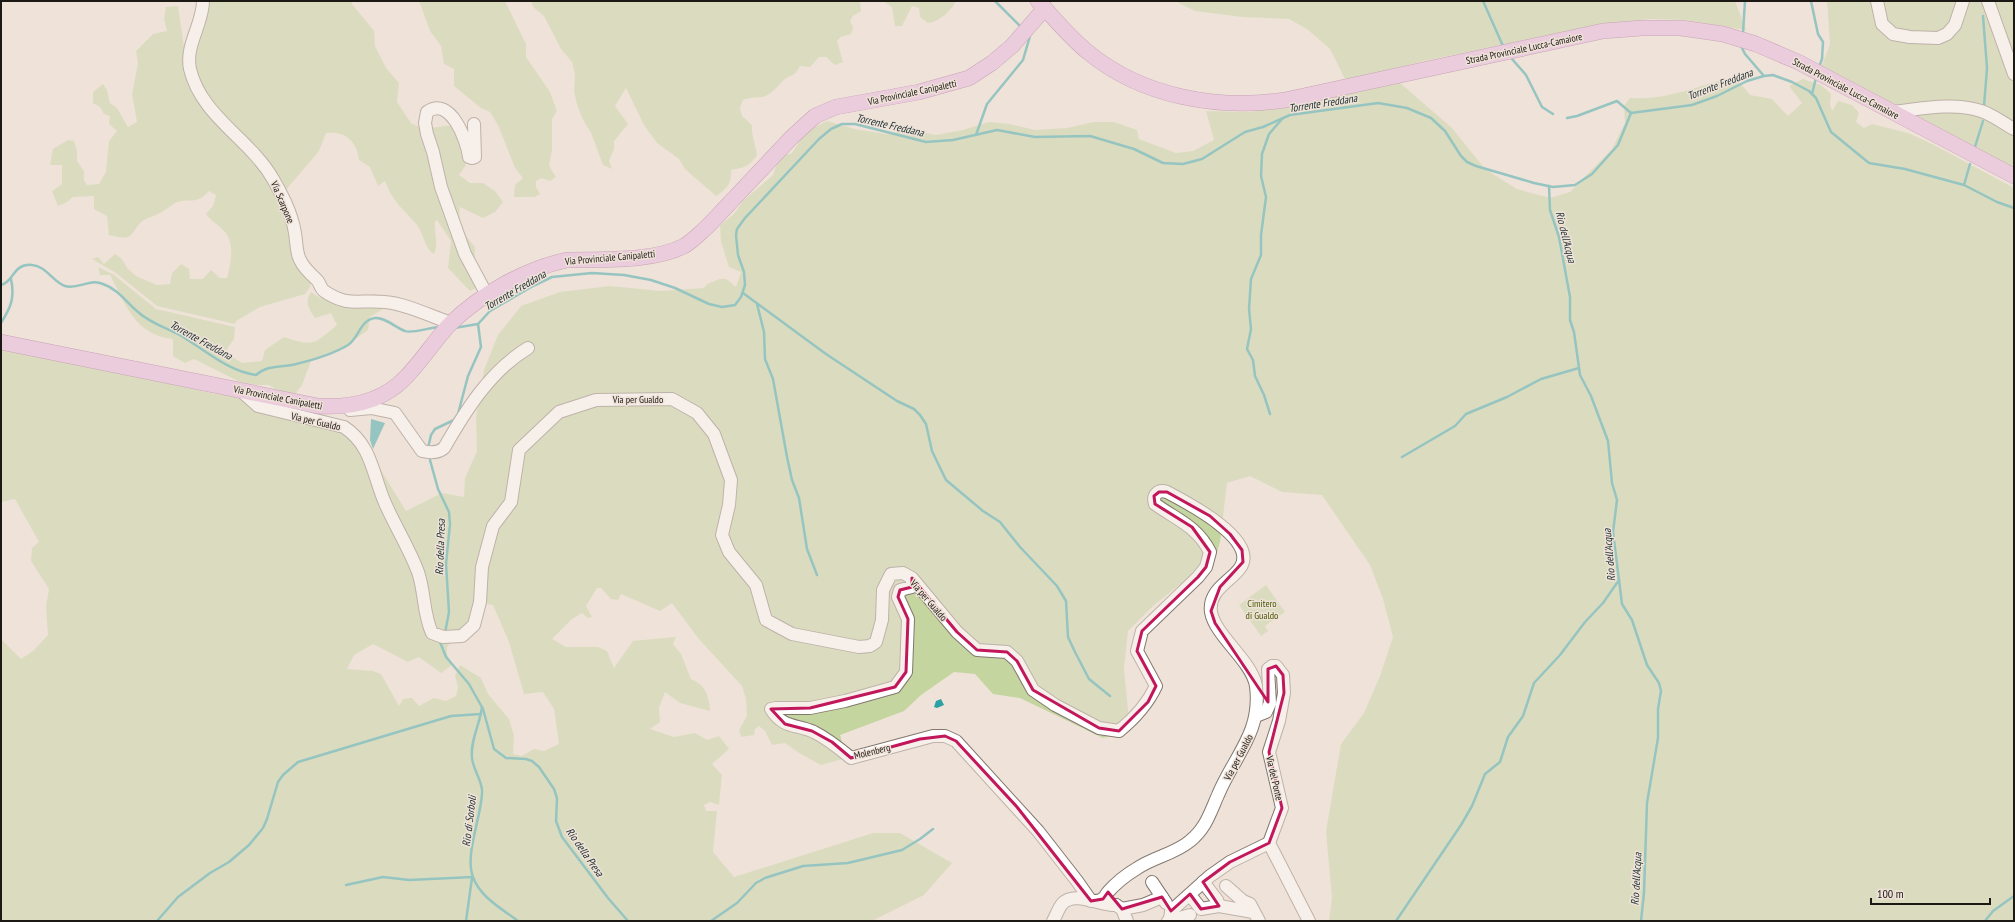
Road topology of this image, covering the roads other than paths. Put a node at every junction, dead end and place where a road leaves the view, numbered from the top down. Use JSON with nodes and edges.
{"nodes":[{"id":1,"x":203,"y":1,"type":"edge"},
{"id":2,"x":1877,"y":1,"type":"edge"},
{"id":3,"x":1964,"y":1,"type":"edge"},
{"id":4,"x":1988,"y":1,"type":"edge"},
{"id":5,"x":1042,"y":5,"type":"edge"},
{"id":6,"x":2014,"y":74,"type":"edge"},
{"id":7,"x":1892,"y":112,"type":"junction"},
{"id":8,"x":474,"y":124,"type":"dead end"},
{"id":9,"x":2014,"y":129,"type":"edge"},
{"id":10,"x":2014,"y":176,"type":"edge"},
{"id":11,"x":487,"y":295,"type":"junction"},
{"id":12,"x":447,"y":327,"type":"junction"},
{"id":13,"x":1,"y":342,"type":"edge"},
{"id":14,"x":528,"y":348,"type":"dead end"},
{"id":15,"x":240,"y":390,"type":"junction"},
{"id":16,"x":334,"y":407,"type":"junction"},
{"id":17,"x":912,"y":578,"type":"junction"},
{"id":18,"x":1256,"y":716,"type":"junction"},
{"id":19,"x":1269,"y":844,"type":"junction"},
{"id":20,"x":1152,"y":882,"type":"dead end"},
{"id":21,"x":1203,"y":882,"type":"junction"},
{"id":22,"x":1226,"y":886,"type":"dead end"},
{"id":23,"x":1108,"y":892,"type":"junction"},
{"id":24,"x":1188,"y":896,"type":"junction"},
{"id":25,"x":1162,"y":897,"type":"junction"},
{"id":26,"x":1091,"y":901,"type":"junction"},
{"id":27,"x":1218,"y":906,"type":"junction"},
{"id":28,"x":1119,"y":907,"type":"junction"},
{"id":29,"x":1197,"y":912,"type":"junction"},
{"id":30,"x":1256,"y":916,"type":"edge"},
{"id":31,"x":1170,"y":917,"type":"edge"},
{"id":32,"x":1053,"y":921,"type":"edge"},
{"id":33,"x":1127,"y":921,"type":"edge"},
{"id":34,"x":1309,"y":921,"type":"edge"}],
"edges":[{"from":1,"to":12,"type":"street","name":"Via Scarpone"},
{"from":2,"to":3,"type":"street"},
{"from":4,"to":6,"type":"street"},
{"from":5,"to":7,"type":"main road","name":"Strada Provinciale Lucca-Camaiore"},
{"from":5,"to":11,"type":"main road","name":"Via Provinciale Canipaletti"},
{"from":7,"to":9,"type":"street"},
{"from":7,"to":10,"type":"main road","name":"Strada Provinciale Lucca-Camaiore"},
{"from":8,"to":11,"type":"street"},
{"from":11,"to":12,"type":"main road","name":"Via Provinciale Canipaletti"},
{"from":12,"to":16,"type":"main road","name":"Via Provinciale Canipaletti"},
{"from":13,"to":15,"type":"main road","name":"Via Provinciale Canipaletti"},
{"from":14,"to":16,"type":"street"},
{"from":15,"to":16,"type":"main road","name":"Via Provinciale Canipaletti"},
{"from":15,"to":17,"type":"street","name":"Via per Gualdo"},
{"from":17,"to":18,"type":"street","name":"Via per Gualdo"},
{"from":17,"to":26,"type":"street","name":"Molenberg"},
{"from":18,"to":19,"type":"street","name":"Via del Ponte"},
{"from":18,"to":23,"type":"street","name":"Via per Gualdo"},
{"from":19,"to":21,"type":"street"},
{"from":19,"to":34,"type":"street"},
{"from":20,"to":25,"type":"street"},
{"from":21,"to":24,"type":"street"},
{"from":21,"to":27,"type":"street"},
{"from":22,"to":30,"type":"street"},
{"from":23,"to":26,"type":"street","name":"Via per Gualdo"},
{"from":23,"to":28,"type":"street"},
{"from":24,"to":29,"type":"street"},
{"from":24,"to":31,"type":"street"},
{"from":25,"to":28,"type":"street"},
{"from":25,"to":31,"type":"street"},
{"from":26,"to":28,"type":"street"},
{"from":26,"to":32,"type":"street"},
{"from":27,"to":29,"type":"street"},
{"from":27,"to":30,"type":"street"},
{"from":28,"to":33,"type":"street"},
{"from":29,"to":31,"type":"street"}]}
